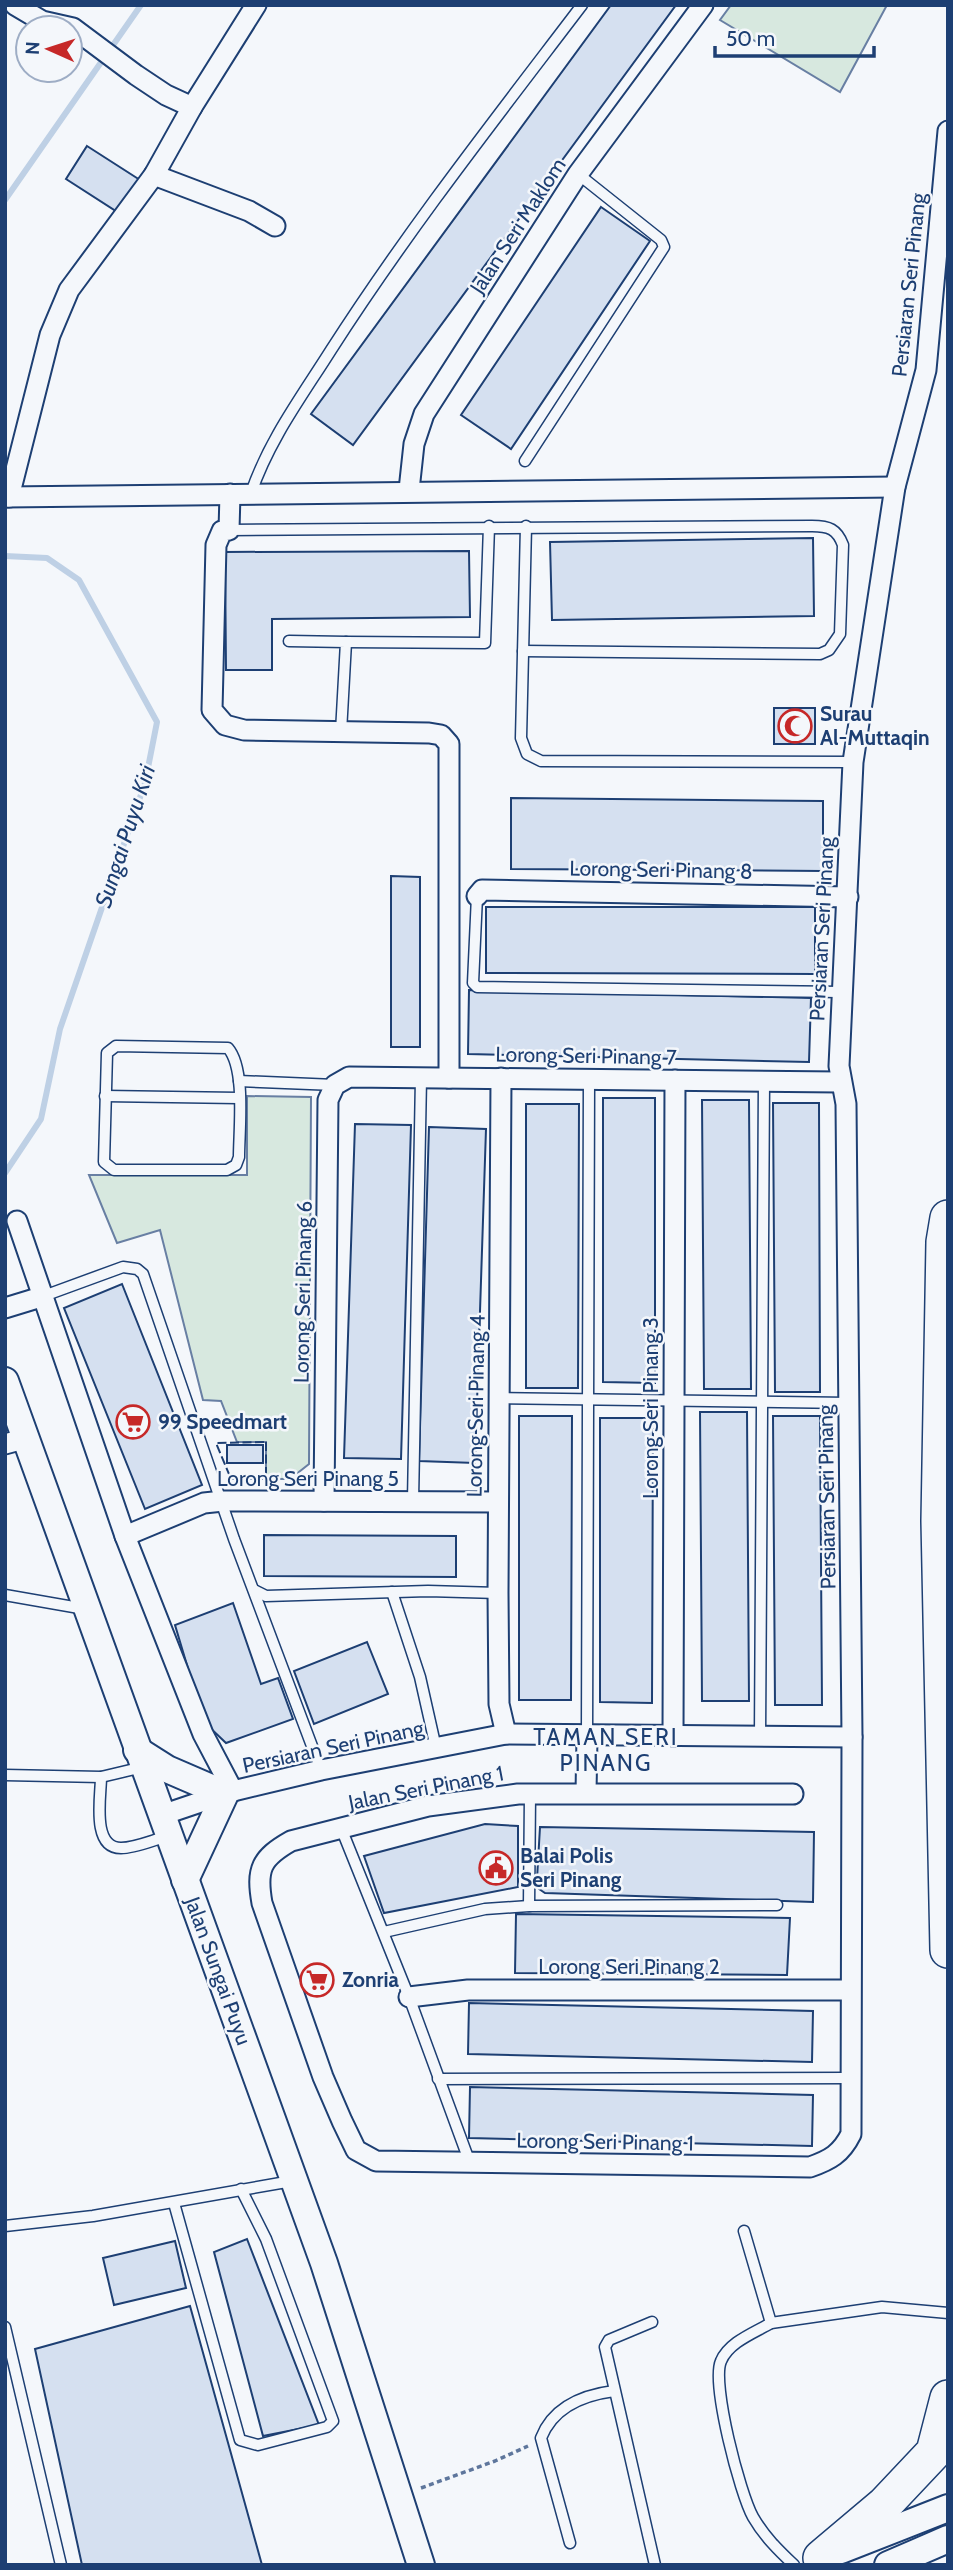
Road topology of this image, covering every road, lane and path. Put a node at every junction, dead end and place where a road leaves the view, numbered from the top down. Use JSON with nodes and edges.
{"nodes":[{"id":1,"x":15,"y":5,"type":"edge"},
{"id":2,"x":256,"y":5,"type":"edge"},
{"id":3,"x":582,"y":5,"type":"edge"},
{"id":4,"x":703,"y":5,"type":"edge"},
{"id":5,"x":192,"y":107,"type":"junction"},
{"id":6,"x":948,"y":131,"type":"edge"},
{"id":7,"x":578,"y":174,"type":"junction"},
{"id":8,"x":154,"y":175,"type":"junction"},
{"id":9,"x":275,"y":226,"type":"dead end"},
{"id":10,"x":525,"y":461,"type":"dead end"},
{"id":11,"x":895,"y":487,"type":"junction"},
{"id":12,"x":409,"y":490,"type":"junction"},
{"id":13,"x":251,"y":493,"type":"junction"},
{"id":14,"x":230,"y":494,"type":"junction"},
{"id":15,"x":7,"y":497,"type":"edge"},
{"id":16,"x":489,"y":526,"type":"junction"},
{"id":17,"x":526,"y":526,"type":"junction"},
{"id":18,"x":229,"y":530,"type":"junction"},
{"id":19,"x":289,"y":641,"type":"dead end"},
{"id":20,"x":346,"y":642,"type":"junction"},
{"id":21,"x":523,"y":651,"type":"junction"},
{"id":22,"x":341,"y":732,"type":"junction"},
{"id":23,"x":853,"y":762,"type":"junction"},
{"id":24,"x":477,"y":896,"type":"joint"},
{"id":25,"x":848,"y":897,"type":"junction"},
{"id":26,"x":841,"y":992,"type":"junction"},
{"id":27,"x":421,"y":1078,"type":"junction"},
{"id":28,"x":449,"y":1078,"type":"junction"},
{"id":29,"x":501,"y":1078,"type":"junction"},
{"id":30,"x":589,"y":1078,"type":"junction"},
{"id":31,"x":675,"y":1080,"type":"junction"},
{"id":32,"x":764,"y":1081,"type":"junction"},
{"id":33,"x":239,"y":1082,"type":"junction"},
{"id":34,"x":839,"y":1082,"type":"junction"},
{"id":35,"x":335,"y":1085,"type":"junction"},
{"id":36,"x":105,"y":1096,"type":"junction"},
{"id":37,"x":238,"y":1098,"type":"junction"},
{"id":38,"x":948,"y":1218,"type":"edge"},
{"id":39,"x":17,"y":1221,"type":"dead end"},
{"id":40,"x":41,"y":1297,"type":"junction"},
{"id":41,"x":5,"y":1308,"type":"edge"},
{"id":42,"x":5,"y":1381,"type":"edge"},
{"id":43,"x":499,"y":1398,"type":"junction"},
{"id":44,"x":587,"y":1398,"type":"junction"},
{"id":45,"x":674,"y":1400,"type":"junction"},
{"id":46,"x":760,"y":1401,"type":"junction"},
{"id":47,"x":848,"y":1403,"type":"junction"},
{"id":48,"x":16,"y":1441,"type":"edge"},
{"id":49,"x":223,"y":1501,"type":"junction"},
{"id":50,"x":324,"y":1501,"type":"junction"},
{"id":51,"x":413,"y":1501,"type":"junction"},
{"id":52,"x":498,"y":1502,"type":"junction"},
{"id":53,"x":125,"y":1536,"type":"junction"},
{"id":54,"x":254,"y":1590,"type":"junction"},
{"id":55,"x":392,"y":1592,"type":"junction"},
{"id":56,"x":498,"y":1593,"type":"junction"},
{"id":57,"x":5,"y":1595,"type":"edge"},
{"id":58,"x":89,"y":1610,"type":"junction"},
{"id":59,"x":506,"y":1734,"type":"junction"},
{"id":60,"x":673,"y":1736,"type":"junction"},
{"id":61,"x":587,"y":1737,"type":"junction"},
{"id":62,"x":760,"y":1737,"type":"junction"},
{"id":63,"x":852,"y":1737,"type":"junction"},
{"id":64,"x":436,"y":1748,"type":"junction"},
{"id":65,"x":140,"y":1758,"type":"junction"},
{"id":66,"x":321,"y":1770,"type":"junction"},
{"id":67,"x":5,"y":1774,"type":"edge"},
{"id":68,"x":100,"y":1777,"type":"junction"},
{"id":69,"x":229,"y":1793,"type":"junction"},
{"id":70,"x":586,"y":1793,"type":"junction"},
{"id":71,"x":530,"y":1794,"type":"junction"},
{"id":72,"x":793,"y":1794,"type":"dead end"},
{"id":73,"x":165,"y":1825,"type":"junction"},
{"id":74,"x":341,"y":1827,"type":"junction"},
{"id":75,"x":185,"y":1880,"type":"junction"},
{"id":76,"x":777,"y":1905,"type":"dead end"},
{"id":77,"x":529,"y":1906,"type":"junction"},
{"id":78,"x":384,"y":1932,"type":"junction"},
{"id":79,"x":948,"y":1950,"type":"edge"},
{"id":80,"x":850,"y":1990,"type":"junction"},
{"id":81,"x":409,"y":1997,"type":"junction"},
{"id":82,"x":849,"y":2078,"type":"junction"},
{"id":83,"x":438,"y":2079,"type":"junction"},
{"id":84,"x":831,"y":2160,"type":"joint"},
{"id":85,"x":376,"y":2161,"type":"joint"},
{"id":86,"x":470,"y":2164,"type":"junction"},
{"id":87,"x":295,"y":2181,"type":"junction"},
{"id":88,"x":241,"y":2189,"type":"junction"},
{"id":89,"x":174,"y":2203,"type":"junction"},
{"id":90,"x":5,"y":2226,"type":"edge"},
{"id":91,"x":744,"y":2231,"type":"dead end"},
{"id":92,"x":948,"y":2313,"type":"edge"},
{"id":93,"x":652,"y":2322,"type":"dead end"},
{"id":94,"x":771,"y":2323,"type":"junction"},
{"id":95,"x":5,"y":2327,"type":"edge"},
{"id":96,"x":614,"y":2391,"type":"junction"},
{"id":97,"x":948,"y":2398,"type":"edge"},
{"id":98,"x":541,"y":2438,"type":"junction"},
{"id":99,"x":399,"y":2496,"type":"junction"},
{"id":100,"x":948,"y":2508,"type":"edge"},
{"id":101,"x":948,"y":2539,"type":"edge"},
{"id":102,"x":570,"y":2543,"type":"dead end"},
{"id":103,"x":807,"y":2563,"type":"edge"},
{"id":104,"x":61,"y":2565,"type":"edge"},
{"id":105,"x":421,"y":2565,"type":"edge"},
{"id":106,"x":655,"y":2565,"type":"edge"},
{"id":107,"x":888,"y":2565,"type":"edge"}],
"edges":[{"from":1,"to":5,"type":"street"},
{"from":2,"to":5,"type":"street"},
{"from":3,"to":13,"type":"lane"},
{"from":4,"to":7,"type":"street","name":"Jalan Seri Maklom"},
{"from":5,"to":8,"type":"street"},
{"from":6,"to":11,"type":"street","name":"Persiaran Seri Pinang"},
{"from":7,"to":10,"type":"lane"},
{"from":7,"to":12,"type":"street","name":"Jalan Seri Maklom"},
{"from":8,"to":9,"type":"street"},
{"from":8,"to":15,"type":"street"},
{"from":11,"to":12,"type":"street"},
{"from":11,"to":23,"type":"street","name":"Persiaran Seri Pinang"},
{"from":12,"to":13,"type":"street"},
{"from":13,"to":14,"type":"street"},
{"from":14,"to":15,"type":"street"},
{"from":14,"to":18,"type":"street"},
{"from":16,"to":17,"type":"lane"},
{"from":16,"to":18,"type":"lane"},
{"from":16,"to":20,"type":"lane"},
{"from":17,"to":21,"type":"lane"},
{"from":17,"to":21,"type":"lane"},
{"from":18,"to":22,"type":"street"},
{"from":19,"to":20,"type":"lane"},
{"from":20,"to":22,"type":"lane"},
{"from":21,"to":23,"type":"lane"},
{"from":22,"to":28,"type":"street"},
{"from":23,"to":25,"type":"street","name":"Persiaran Seri Pinang"},
{"from":24,"to":25,"type":"street","name":"Lorong Seri Pinang 8"},
{"from":24,"to":26,"type":"lane"},
{"from":25,"to":26,"type":"street","name":"Persiaran Seri Pinang"},
{"from":26,"to":34,"type":"street","name":"Persiaran Seri Pinang"},
{"from":27,"to":28,"type":"street","name":"Lorong Seri Pinang 7"},
{"from":27,"to":35,"type":"street","name":"Lorong Seri Pinang 7"},
{"from":27,"to":51,"type":"lane"},
{"from":28,"to":29,"type":"street","name":"Lorong Seri Pinang 7"},
{"from":29,"to":30,"type":"street","name":"Lorong Seri Pinang 7"},
{"from":29,"to":43,"type":"street","name":"Lorong Seri Pinang 4"},
{"from":30,"to":31,"type":"street","name":"Lorong Seri Pinang 7"},
{"from":30,"to":44,"type":"lane"},
{"from":31,"to":32,"type":"street","name":"Lorong Seri Pinang 7"},
{"from":31,"to":45,"type":"street","name":"Lorong Seri Pinang 3"},
{"from":32,"to":34,"type":"street","name":"Lorong Seri Pinang 7"},
{"from":32,"to":46,"type":"lane"},
{"from":33,"to":35,"type":"lane"},
{"from":33,"to":36,"type":"lane"},
{"from":33,"to":37,"type":"lane"},
{"from":34,"to":47,"type":"street","name":"Persiaran Seri Pinang"},
{"from":35,"to":50,"type":"street","name":"Lorong Seri Pinang 6"},
{"from":36,"to":37,"type":"lane"},
{"from":36,"to":37,"type":"lane"},
{"from":38,"to":79,"type":"highway"},
{"from":39,"to":40,"type":"street"},
{"from":40,"to":41,"type":"street"},
{"from":40,"to":49,"type":"lane"},
{"from":40,"to":53,"type":"street"},
{"from":42,"to":48,"type":"main road","name":"Jalan Sungai Puyu"},
{"from":43,"to":44,"type":"lane"},
{"from":43,"to":52,"type":"street","name":"Lorong Seri Pinang 4"},
{"from":44,"to":45,"type":"lane"},
{"from":44,"to":61,"type":"lane"},
{"from":45,"to":46,"type":"lane"},
{"from":45,"to":60,"type":"street","name":"Lorong Seri Pinang 3"},
{"from":46,"to":47,"type":"lane"},
{"from":46,"to":62,"type":"lane"},
{"from":47,"to":63,"type":"street","name":"Persiaran Seri Pinang"},
{"from":48,"to":58,"type":"main road","name":"Jalan Sungai Puyu"},
{"from":49,"to":50,"type":"street","name":"Lorong Seri Pinang 5"},
{"from":49,"to":53,"type":"street","name":"Lorong Seri Pinang 5"},
{"from":49,"to":54,"type":"lane"},
{"from":50,"to":51,"type":"street","name":"Lorong Seri Pinang 5"},
{"from":51,"to":52,"type":"street","name":"Lorong Seri Pinang 5"},
{"from":52,"to":56,"type":"street","name":"Lorong Seri Pinang 4"},
{"from":53,"to":69,"type":"street"},
{"from":54,"to":55,"type":"lane"},
{"from":54,"to":66,"type":"lane"},
{"from":55,"to":56,"type":"lane"},
{"from":55,"to":64,"type":"lane"},
{"from":56,"to":59,"type":"street","name":"Lorong Seri Pinang 4"},
{"from":57,"to":58,"type":"lane"},
{"from":58,"to":65,"type":"main road","name":"Jalan Sungai Puyu"},
{"from":59,"to":61,"type":"street","name":"Persiaran Seri Pinang"},
{"from":59,"to":64,"type":"street","name":"Persiaran Seri Pinang"},
{"from":60,"to":61,"type":"street","name":"Persiaran Seri Pinang"},
{"from":60,"to":62,"type":"street","name":"Persiaran Seri Pinang"},
{"from":61,"to":70,"type":"street"},
{"from":62,"to":63,"type":"street","name":"Persiaran Seri Pinang"},
{"from":63,"to":80,"type":"street","name":"Persiaran Seri Pinang"},
{"from":64,"to":66,"type":"street","name":"Persiaran Seri Pinang"},
{"from":65,"to":68,"type":"lane"},
{"from":65,"to":69,"type":"main road"},
{"from":65,"to":73,"type":"main road","name":"Jalan Sungai Puyu"},
{"from":66,"to":69,"type":"street","name":"Persiaran Seri Pinang"},
{"from":67,"to":68,"type":"lane"},
{"from":68,"to":73,"type":"lane"},
{"from":69,"to":73,"type":"street","name":"Persiaran Seri Pinang"},
{"from":69,"to":75,"type":"main road"},
{"from":70,"to":71,"type":"street","name":"Jalan Seri Pinang 1"},
{"from":70,"to":72,"type":"street","name":"Jalan Seri Pinang 1"},
{"from":71,"to":74,"type":"street","name":"Jalan Seri Pinang 1"},
{"from":71,"to":77,"type":"lane"},
{"from":73,"to":75,"type":"main road","name":"Jalan Sungai Puyu"},
{"from":74,"to":78,"type":"lane"},
{"from":74,"to":85,"type":"street","name":"Jalan Seri Pinang 1"},
{"from":75,"to":87,"type":"main road","name":"Jalan Sungai Puyu"},
{"from":76,"to":77,"type":"lane"},
{"from":77,"to":78,"type":"lane"},
{"from":78,"to":81,"type":"lane"},
{"from":80,"to":81,"type":"street","name":"Lorong Seri Pinang 2"},
{"from":80,"to":82,"type":"street","name":"Persiaran Seri Pinang"},
{"from":81,"to":83,"type":"lane"},
{"from":82,"to":83,"type":"lane"},
{"from":82,"to":84,"type":"street","name":"Persiaran Seri Pinang"},
{"from":83,"to":86,"type":"lane"},
{"from":84,"to":86,"type":"street","name":"Lorong Seri Pinang 1"},
{"from":85,"to":86,"type":"street","name":"Lorong Seri Pinang 1"},
{"from":87,"to":88,"type":"lane"},
{"from":87,"to":99,"type":"main road","name":"Jalan Sungai Puyu"},
{"from":88,"to":89,"type":"lane"},
{"from":88,"to":89,"type":"lane"},
{"from":89,"to":90,"type":"lane"},
{"from":91,"to":94,"type":"lane"},
{"from":92,"to":94,"type":"lane"},
{"from":93,"to":96,"type":"lane"},
{"from":94,"to":103,"type":"lane"},
{"from":95,"to":104,"type":"lane"},
{"from":96,"to":98,"type":"lane"},
{"from":96,"to":106,"type":"lane"},
{"from":97,"to":103,"type":"highway"},
{"from":98,"to":99,"type":"path"},
{"from":98,"to":102,"type":"lane"},
{"from":99,"to":105,"type":"main road","name":"Jalan Sungai Puyu"},
{"from":100,"to":103,"type":"main road"},
{"from":101,"to":107,"type":"main road"}]}
